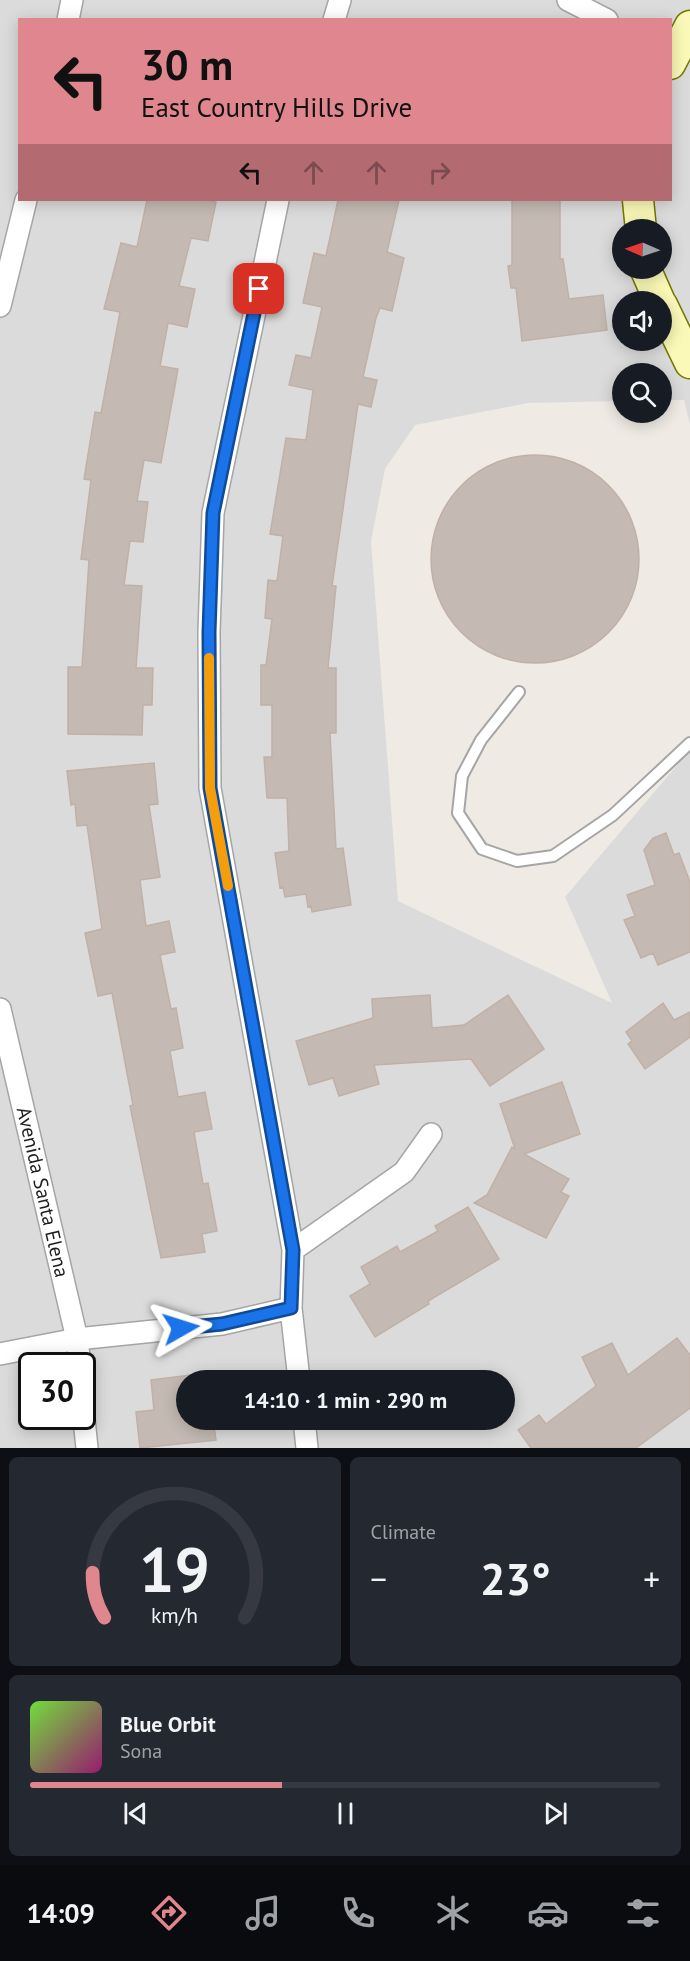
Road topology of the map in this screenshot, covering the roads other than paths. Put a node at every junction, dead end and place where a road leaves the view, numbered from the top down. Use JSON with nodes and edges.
{"nodes":[{"id":1,"x":72,"y":0,"type":"edge"},
{"id":2,"x":340,"y":0,"type":"edge"},
{"id":3,"x":568,"y":0,"type":"edge"},
{"id":4,"x":68,"y":18,"type":"edge"},
{"id":5,"x":335,"y":18,"type":"edge"},
{"id":6,"x":603,"y":18,"type":"edge"},
{"id":7,"x":690,"y":26,"type":"edge"},
{"id":8,"x":672,"y":56,"type":"edge"},
{"id":9,"x":26,"y":201,"type":"edge"},
{"id":10,"x":278,"y":201,"type":"edge"},
{"id":11,"x":638,"y":201,"type":"edge"},
{"id":12,"x":640,"y":219,"type":"edge"},
{"id":13,"x":0,"y":306,"type":"edge"},
{"id":14,"x":672,"y":326,"type":"edge"},
{"id":15,"x":690,"y":363,"type":"edge"},
{"id":16,"x":519,"y":693,"type":"dead end"},
{"id":17,"x":690,"y":742,"type":"edge"},
{"id":18,"x":0,"y":1009,"type":"edge"},
{"id":19,"x":431,"y":1134,"type":"dead end"},
{"id":20,"x":293,"y":1250,"type":"junction"},
{"id":21,"x":291,"y":1308,"type":"junction"},
{"id":22,"x":77,"y":1339,"type":"junction"},
{"id":23,"x":78,"y":1352,"type":"edge"},
{"id":24,"x":0,"y":1354,"type":"edge"},
{"id":25,"x":298,"y":1370,"type":"edge"},
{"id":26,"x":85,"y":1430,"type":"edge"},
{"id":27,"x":305,"y":1430,"type":"edge"},
{"id":28,"x":87,"y":1448,"type":"edge"},
{"id":29,"x":307,"y":1448,"type":"edge"}],
"edges":[{"from":1,"to":4,"type":"street"},
{"from":2,"to":5,"type":"street"},
{"from":3,"to":6,"type":"street"},
{"from":7,"to":8,"type":"street"},
{"from":9,"to":13,"type":"street"},
{"from":10,"to":20,"type":"street"},
{"from":11,"to":12,"type":"street"},
{"from":14,"to":15,"type":"street"},
{"from":16,"to":17,"type":"lane"},
{"from":18,"to":22,"type":"street","name":"Avenida Santa Elena"},
{"from":19,"to":20,"type":"street"},
{"from":20,"to":21,"type":"street"},
{"from":21,"to":22,"type":"street"},
{"from":21,"to":25,"type":"street"},
{"from":22,"to":23,"type":"street","name":"Avenida Santa Elena"},
{"from":22,"to":24,"type":"street"},
{"from":26,"to":28,"type":"street"},
{"from":27,"to":29,"type":"street"}]}
